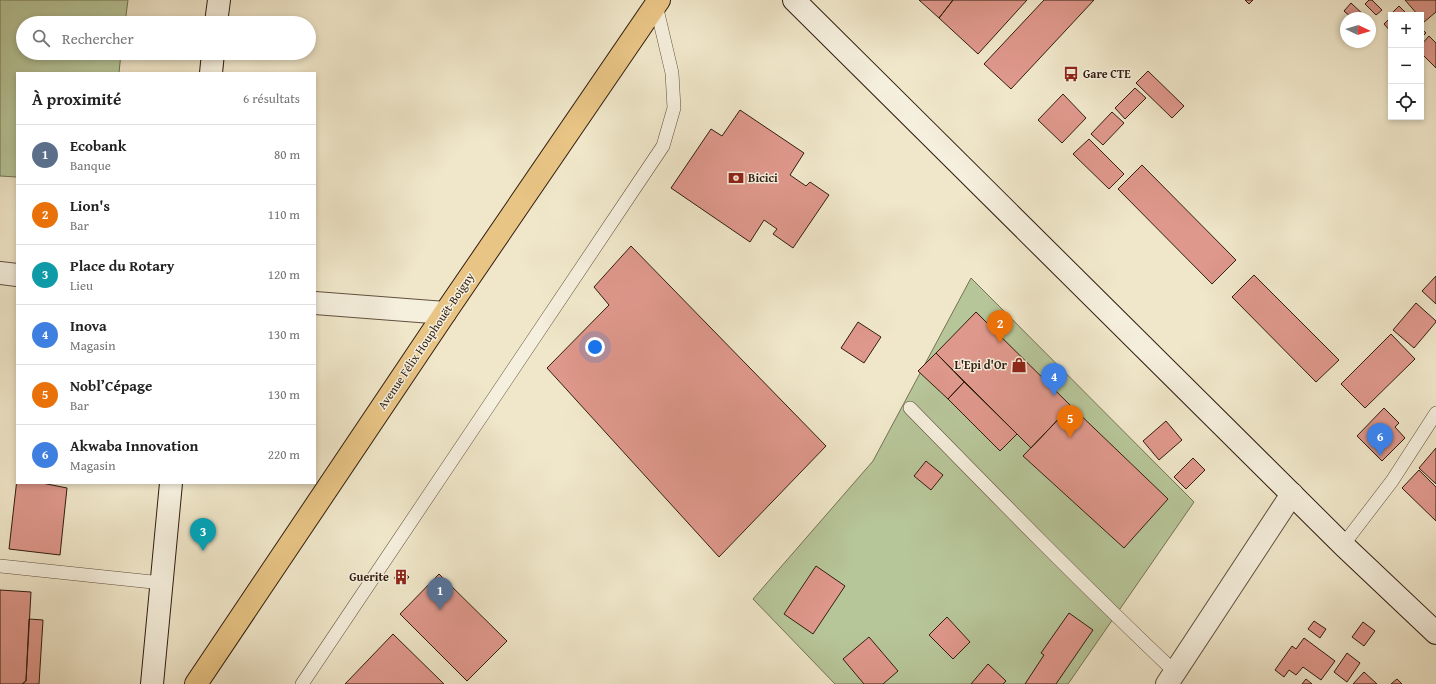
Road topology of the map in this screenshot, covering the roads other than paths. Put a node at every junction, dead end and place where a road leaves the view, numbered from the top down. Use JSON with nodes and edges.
{"nodes":[{"id":1,"x":219,"y":0,"type":"edge"},
{"id":2,"x":794,"y":0,"type":"edge"},
{"id":3,"x":657,"y":2,"type":"edge"},
{"id":4,"x":217,"y":16,"type":"edge"},
{"id":5,"x":212,"y":60,"type":"edge"},
{"id":6,"x":211,"y":72,"type":"edge"},
{"id":7,"x":0,"y":273,"type":"edge"},
{"id":8,"x":16,"y":274,"type":"edge"},
{"id":9,"x":316,"y":303,"type":"edge"},
{"id":10,"x":445,"y":313,"type":"junction"},
{"id":11,"x":910,"y":408,"type":"dead end"},
{"id":12,"x":1436,"y":413,"type":"edge"},
{"id":13,"x":171,"y":484,"type":"edge"},
{"id":14,"x":1292,"y":494,"type":"junction"},
{"id":15,"x":1343,"y":545,"type":"junction"},
{"id":16,"x":0,"y":566,"type":"edge"},
{"id":17,"x":162,"y":583,"type":"junction"},
{"id":18,"x":1436,"y":633,"type":"edge"},
{"id":19,"x":1171,"y":678,"type":"edge"},
{"id":20,"x":152,"y":684,"type":"edge"},
{"id":21,"x":196,"y":684,"type":"edge"},
{"id":22,"x":302,"y":684,"type":"edge"}],
"edges":[{"from":1,"to":4,"type":"street"},
{"from":2,"to":14,"type":"street"},
{"from":3,"to":10,"type":"highway","name":"Avenue Félix Houphouët-Boigny"},
{"from":3,"to":22,"type":"lane"},
{"from":5,"to":6,"type":"street"},
{"from":7,"to":8,"type":"street"},
{"from":9,"to":10,"type":"street"},
{"from":10,"to":21,"type":"highway","name":"Avenue Félix Houphouët-Boigny"},
{"from":11,"to":19,"type":"lane"},
{"from":12,"to":15,"type":"lane"},
{"from":13,"to":17,"type":"street"},
{"from":14,"to":15,"type":"street"},
{"from":14,"to":19,"type":"street"},
{"from":15,"to":18,"type":"street"},
{"from":16,"to":17,"type":"lane"},
{"from":17,"to":20,"type":"street"}]}
